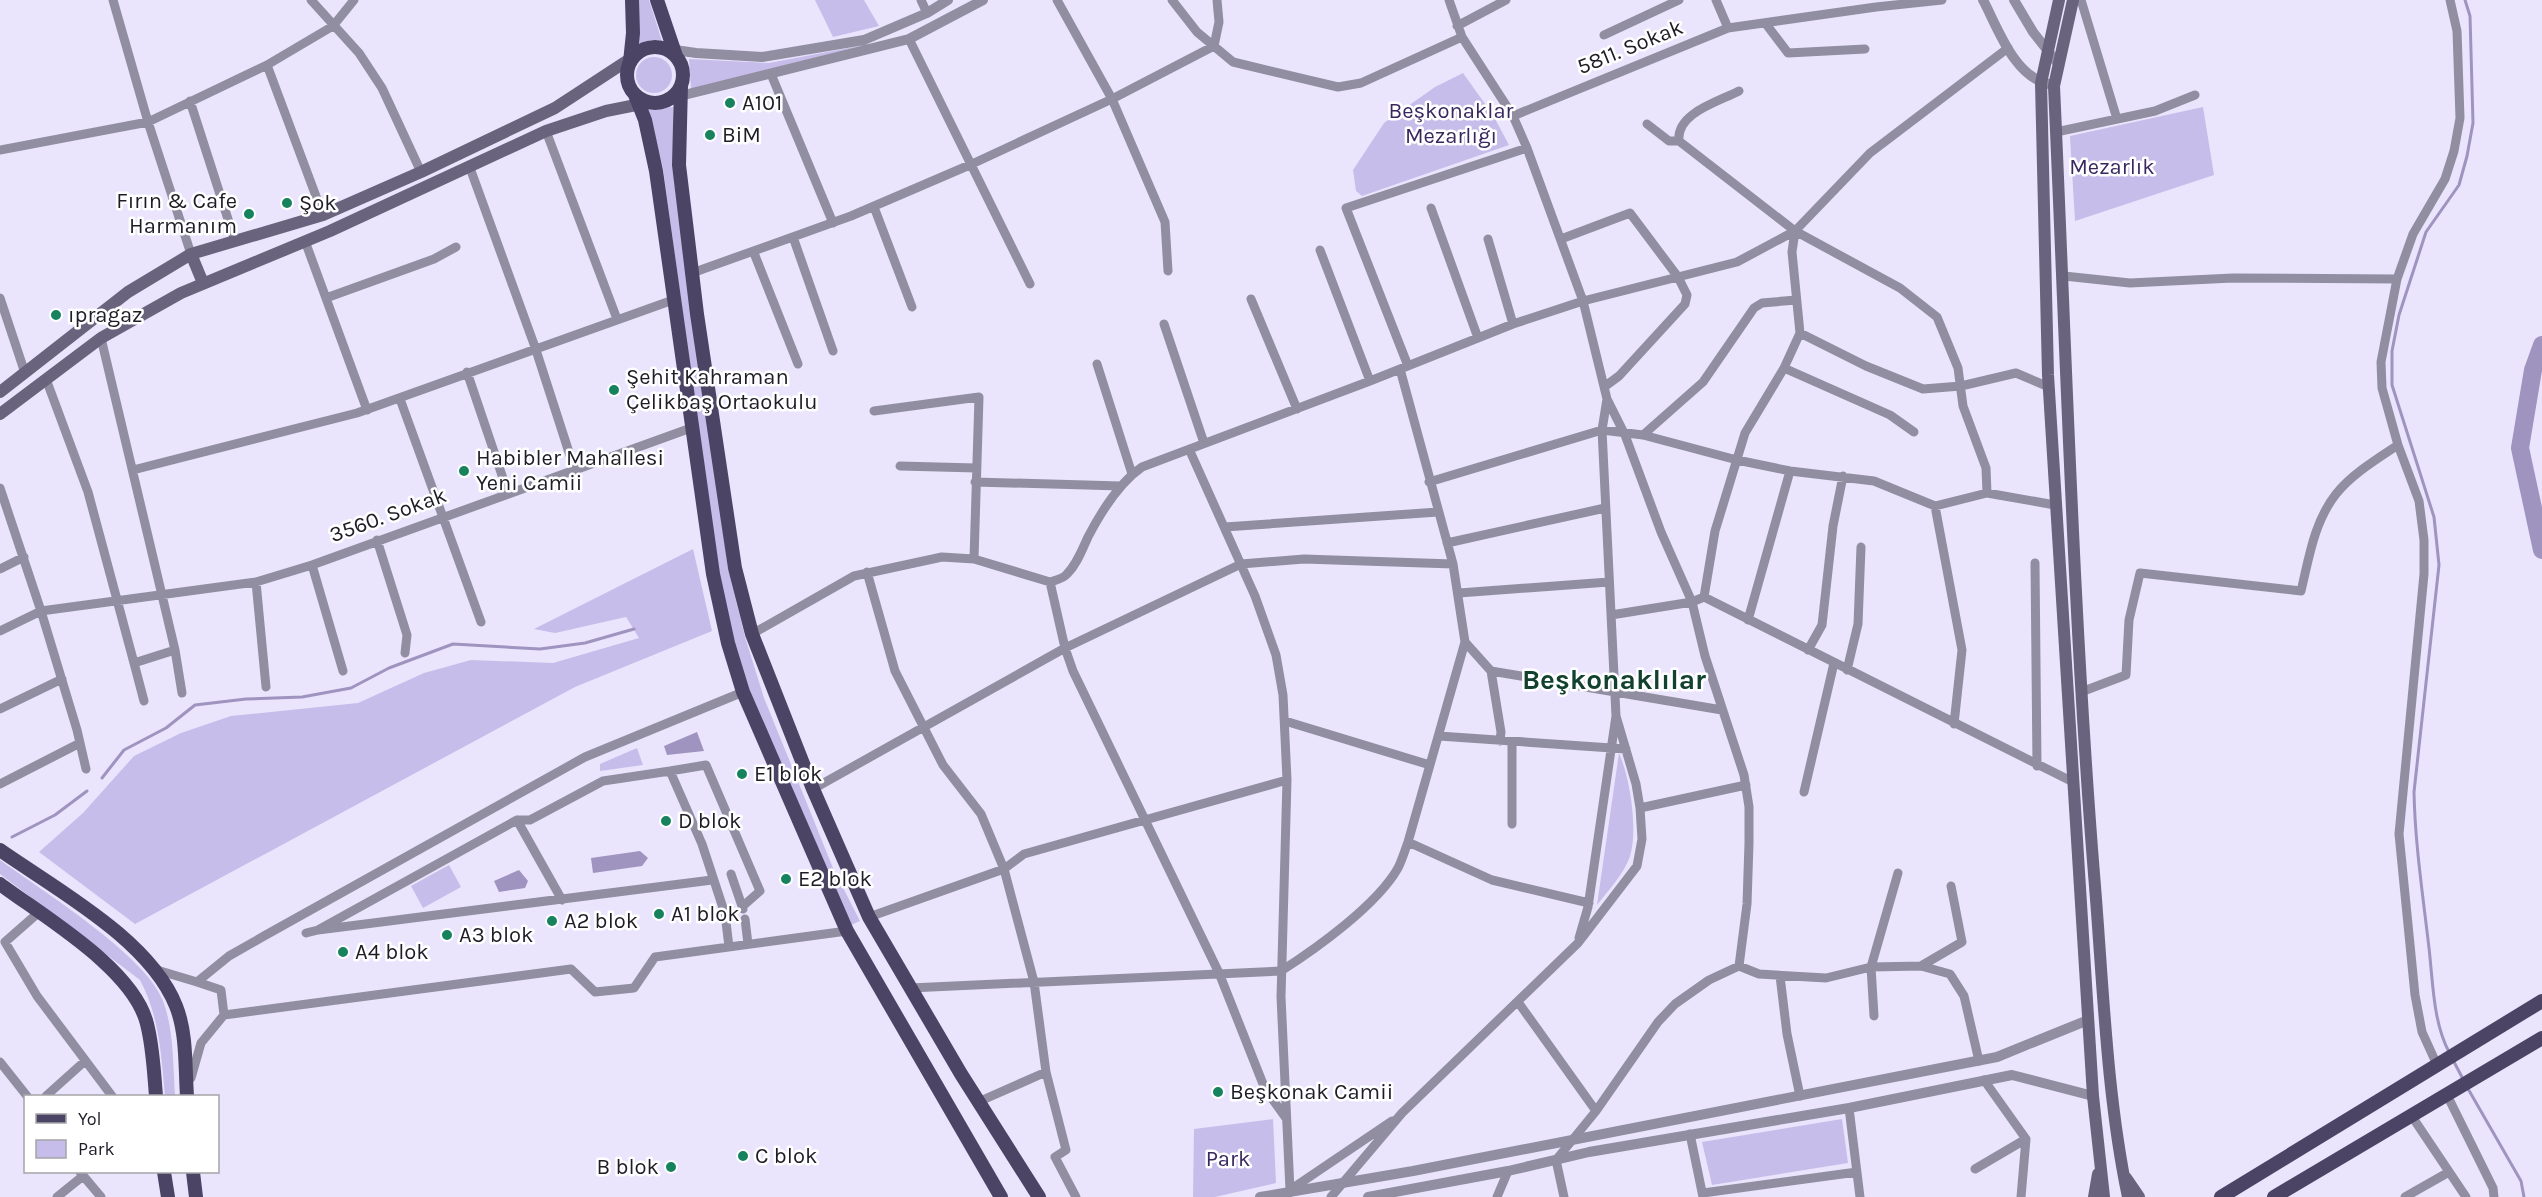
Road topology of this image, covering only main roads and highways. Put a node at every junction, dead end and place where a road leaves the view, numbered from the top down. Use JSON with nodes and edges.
{"nodes":[{"id":1,"x":632,"y":0,"type":"edge"},
{"id":2,"x":657,"y":0,"type":"edge"},
{"id":3,"x":2059,"y":0,"type":"edge"},
{"id":4,"x":2073,"y":0,"type":"edge"},
{"id":5,"x":671,"y":52,"type":"junction"},
{"id":6,"x":632,"y":58,"type":"junction"},
{"id":7,"x":676,"y":94,"type":"junction"},
{"id":8,"x":642,"y":101,"type":"junction"},
{"id":9,"x":191,"y":254,"type":"junction"},
{"id":10,"x":203,"y":283,"type":"junction"},
{"id":11,"x":0,"y":392,"type":"edge"},
{"id":12,"x":0,"y":414,"type":"edge"},
{"id":13,"x":0,"y":850,"type":"edge"},
{"id":14,"x":0,"y":884,"type":"edge"},
{"id":15,"x":2542,"y":1001,"type":"edge"},
{"id":16,"x":2542,"y":1038,"type":"edge"},
{"id":17,"x":156,"y":1095,"type":"edge"},
{"id":18,"x":187,"y":1095,"type":"edge"},
{"id":19,"x":2100,"y":1161,"type":"junction"},
{"id":20,"x":2123,"y":1172,"type":"junction"},
{"id":21,"x":164,"y":1173,"type":"edge"},
{"id":22,"x":193,"y":1173,"type":"edge"},
{"id":23,"x":994,"y":1194,"type":"edge"},
{"id":24,"x":168,"y":1197,"type":"edge"},
{"id":25,"x":196,"y":1197,"type":"edge"},
{"id":26,"x":1039,"y":1197,"type":"edge"},
{"id":27,"x":2094,"y":1197,"type":"edge"},
{"id":28,"x":2104,"y":1197,"type":"edge"},
{"id":29,"x":2128,"y":1197,"type":"edge"},
{"id":30,"x":2139,"y":1197,"type":"edge"},
{"id":31,"x":2221,"y":1197,"type":"edge"},
{"id":32,"x":2274,"y":1197,"type":"edge"}],
"edges":[{"from":1,"to":6,"type":"main road"},
{"from":2,"to":5,"type":"main road"},
{"from":3,"to":19,"type":"main road"},
{"from":4,"to":20,"type":"main road"},
{"from":5,"to":6,"type":"main road"},
{"from":5,"to":7,"type":"main road"},
{"from":6,"to":8,"type":"main road"},
{"from":6,"to":9,"type":"main road"},
{"from":7,"to":8,"type":"main road"},
{"from":7,"to":26,"type":"main road"},
{"from":8,"to":10,"type":"main road"},
{"from":8,"to":23,"type":"main road"},
{"from":9,"to":10,"type":"main road"},
{"from":9,"to":11,"type":"main road"},
{"from":10,"to":12,"type":"main road"},
{"from":13,"to":18,"type":"main road"},
{"from":14,"to":17,"type":"main road"},
{"from":15,"to":31,"type":"main road"},
{"from":16,"to":32,"type":"main road"},
{"from":19,"to":27,"type":"main road"},
{"from":19,"to":28,"type":"main road"},
{"from":20,"to":29,"type":"main road"},
{"from":20,"to":30,"type":"main road"},
{"from":21,"to":24,"type":"main road"},
{"from":22,"to":25,"type":"main road"}]}
